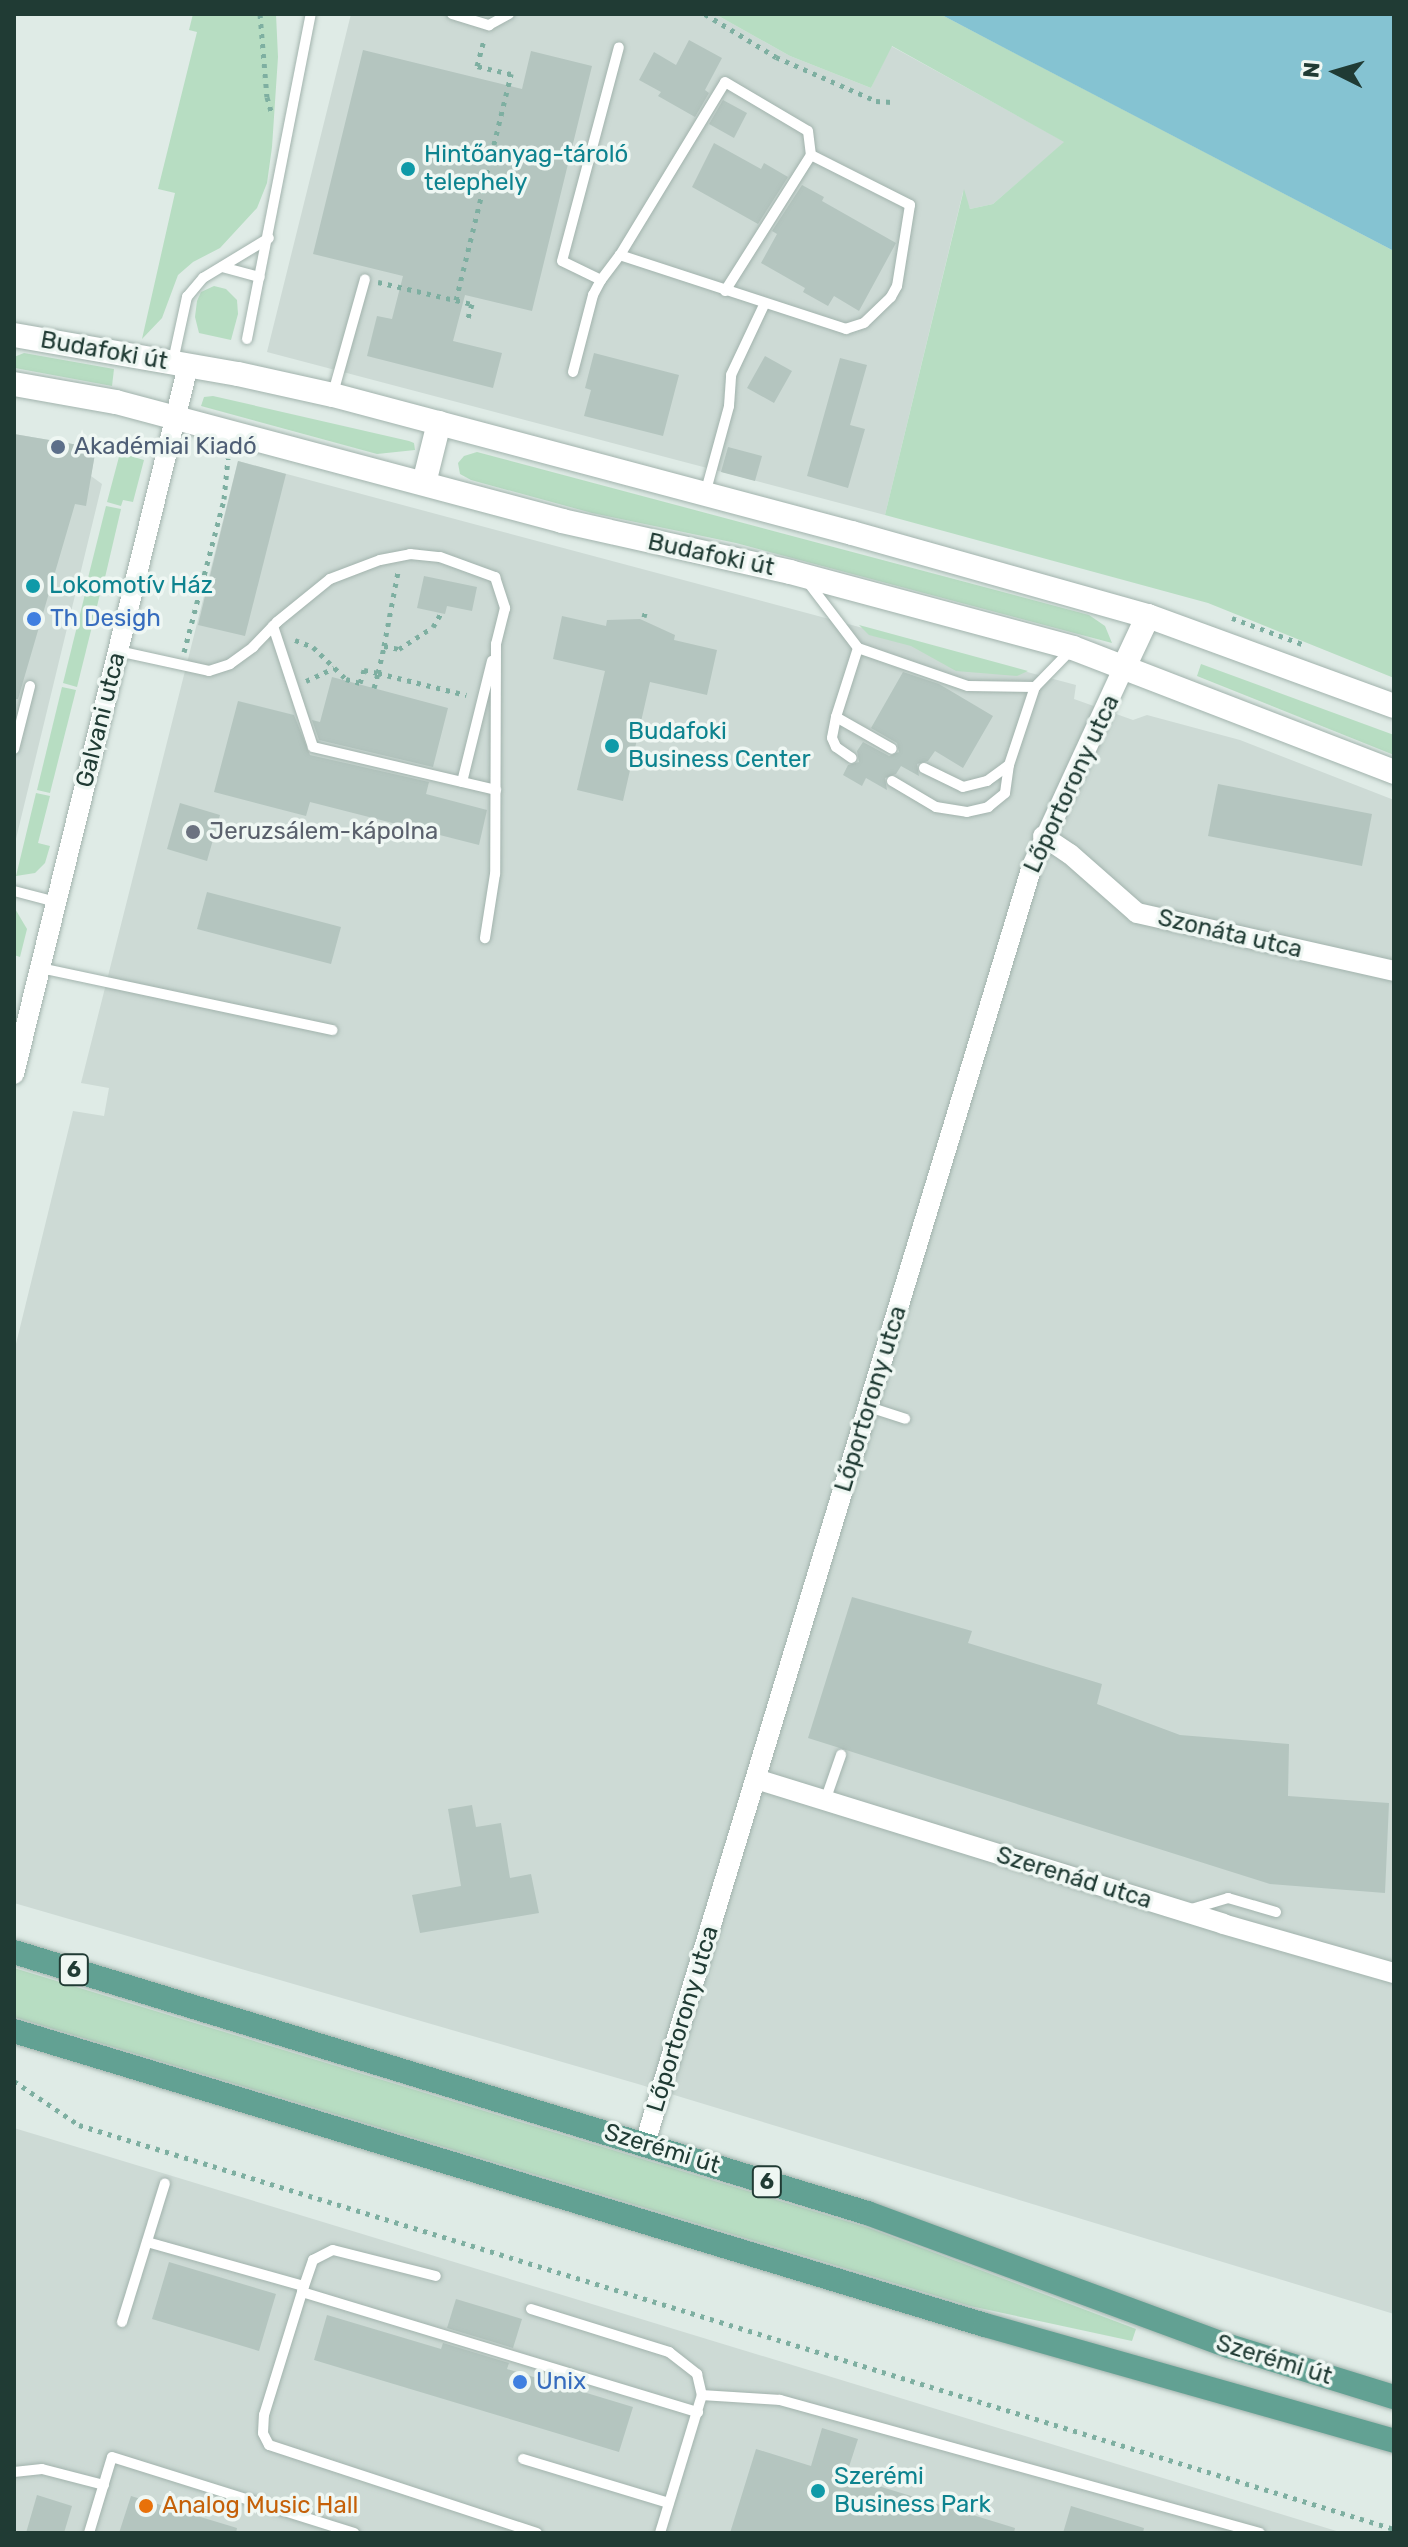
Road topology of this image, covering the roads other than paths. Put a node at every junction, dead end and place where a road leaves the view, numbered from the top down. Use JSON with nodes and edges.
{"nodes":[{"id":1,"x":311,"y":14,"type":"edge"},
{"id":2,"x":452,"y":14,"type":"edge"},
{"id":3,"x":509,"y":14,"type":"edge"},
{"id":4,"x":619,"y":47,"type":"dead end"},
{"id":5,"x":811,"y":155,"type":"junction"},
{"id":6,"x":269,"y":238,"type":"junction"},
{"id":7,"x":620,"y":255,"type":"junction"},
{"id":8,"x":222,"y":267,"type":"junction"},
{"id":9,"x":260,"y":277,"type":"junction"},
{"id":10,"x":365,"y":279,"type":"road end"},
{"id":11,"x":601,"y":280,"type":"junction"},
{"id":12,"x":725,"y":291,"type":"junction"},
{"id":13,"x":764,"y":305,"type":"junction"},
{"id":14,"x":14,"y":335,"type":"edge"},
{"id":15,"x":247,"y":339,"type":"dead end"},
{"id":16,"x":180,"y":364,"type":"junction"},
{"id":17,"x":573,"y":372,"type":"dead end"},
{"id":18,"x":14,"y":384,"type":"edge"},
{"id":19,"x":333,"y":395,"type":"junction"},
{"id":20,"x":176,"y":417,"type":"junction"},
{"id":21,"x":439,"y":423,"type":"junction"},
{"id":22,"x":424,"y":483,"type":"junction"},
{"id":23,"x":704,"y":496,"type":"junction"},
{"id":24,"x":803,"y":576,"type":"junction"},
{"id":25,"x":1148,"y":616,"type":"junction"},
{"id":26,"x":274,"y":629,"type":"junction"},
{"id":27,"x":496,"y":644,"type":"junction"},
{"id":28,"x":858,"y":648,"type":"junction"},
{"id":29,"x":1073,"y":648,"type":"junction"},
{"id":30,"x":118,"y":651,"type":"junction"},
{"id":31,"x":1125,"y":665,"type":"junction"},
{"id":32,"x":30,"y":686,"type":"dead end"},
{"id":33,"x":1035,"y":687,"type":"junction"},
{"id":34,"x":1394,"y":706,"type":"edge"},
{"id":35,"x":836,"y":717,"type":"junction"},
{"id":36,"x":14,"y":749,"type":"edge"},
{"id":37,"x":892,"y":749,"type":"dead end"},
{"id":38,"x":852,"y":758,"type":"dead end"},
{"id":39,"x":1009,"y":765,"type":"junction"},
{"id":40,"x":924,"y":768,"type":"dead end"},
{"id":41,"x":1394,"y":772,"type":"edge"},
{"id":42,"x":892,"y":781,"type":"dead end"},
{"id":43,"x":462,"y":782,"type":"junction"},
{"id":44,"x":496,"y":790,"type":"junction"},
{"id":45,"x":1043,"y":836,"type":"junction"},
{"id":46,"x":14,"y":891,"type":"edge"},
{"id":47,"x":56,"y":902,"type":"junction"},
{"id":48,"x":485,"y":938,"type":"dead end"},
{"id":49,"x":40,"y":968,"type":"junction"},
{"id":50,"x":1394,"y":971,"type":"edge"},
{"id":51,"x":332,"y":1030,"type":"dead end"},
{"id":52,"x":14,"y":1074,"type":"edge"},
{"id":53,"x":869,"y":1407,"type":"junction"},
{"id":54,"x":905,"y":1419,"type":"dead end"},
{"id":55,"x":841,"y":1755,"type":"dead end"},
{"id":56,"x":756,"y":1779,"type":"junction"},
{"id":57,"x":825,"y":1801,"type":"junction"},
{"id":58,"x":1182,"y":1912,"type":"junction"},
{"id":59,"x":1276,"y":1912,"type":"dead end"},
{"id":60,"x":14,"y":1952,"type":"edge"},
{"id":61,"x":1394,"y":1973,"type":"edge"},
{"id":62,"x":14,"y":2031,"type":"edge"},
{"id":63,"x":645,"y":2143,"type":"junction"},
{"id":64,"x":165,"y":2183,"type":"dead end"},
{"id":65,"x":147,"y":2242,"type":"junction"},
{"id":66,"x":436,"y":2276,"type":"dead end"},
{"id":67,"x":303,"y":2289,"type":"junction"},
{"id":68,"x":531,"y":2309,"type":"dead end"},
{"id":69,"x":122,"y":2322,"type":"dead end"},
{"id":70,"x":702,"y":2395,"type":"junction"},
{"id":71,"x":1394,"y":2397,"type":"edge"},
{"id":72,"x":698,"y":2412,"type":"junction"},
{"id":73,"x":1392,"y":2442,"type":"edge"},
{"id":74,"x":523,"y":2459,"type":"dead end"},
{"id":75,"x":14,"y":2472,"type":"edge"},
{"id":76,"x":104,"y":2485,"type":"junction"},
{"id":77,"x":669,"y":2503,"type":"junction"},
{"id":78,"x":89,"y":2533,"type":"edge"},
{"id":79,"x":354,"y":2533,"type":"edge"},
{"id":80,"x":537,"y":2533,"type":"edge"},
{"id":81,"x":660,"y":2533,"type":"edge"},
{"id":82,"x":1260,"y":2533,"type":"edge"}],
"edges":[{"from":1,"to":6,"type":"lane"},
{"from":2,"to":3,"type":"lane"},
{"from":4,"to":11,"type":"lane"},
{"from":5,"to":7,"type":"lane"},
{"from":5,"to":12,"type":"lane"},
{"from":5,"to":13,"type":"lane"},
{"from":6,"to":8,"type":"lane","name":"Galvani utca"},
{"from":6,"to":9,"type":"lane"},
{"from":7,"to":11,"type":"lane"},
{"from":7,"to":12,"type":"lane"},
{"from":8,"to":9,"type":"lane"},
{"from":8,"to":16,"type":"lane","name":"Galvani utca"},
{"from":9,"to":15,"type":"lane"},
{"from":10,"to":19,"type":"lane"},
{"from":11,"to":17,"type":"lane"},
{"from":12,"to":13,"type":"lane"},
{"from":13,"to":23,"type":"lane"},
{"from":14,"to":16,"type":"main road","name":"Budafoki út"},
{"from":16,"to":19,"type":"main road","name":"Budafoki út"},
{"from":16,"to":20,"type":"street","name":"Galvani utca"},
{"from":18,"to":20,"type":"main road","name":"Budafoki út"},
{"from":19,"to":21,"type":"main road","name":"Budafoki út"},
{"from":20,"to":22,"type":"main road","name":"Budafoki út"},
{"from":20,"to":30,"type":"street","name":"Galvani utca"},
{"from":21,"to":22,"type":"main road"},
{"from":21,"to":23,"type":"main road","name":"Budafoki út"},
{"from":22,"to":24,"type":"main road","name":"Budafoki út"},
{"from":23,"to":25,"type":"main road","name":"Budafoki út"},
{"from":24,"to":28,"type":"lane"},
{"from":24,"to":29,"type":"main road","name":"Budafoki út"},
{"from":25,"to":31,"type":"main road"},
{"from":25,"to":34,"type":"main road","name":"Budafoki út"},
{"from":26,"to":27,"type":"lane"},
{"from":26,"to":30,"type":"lane"},
{"from":26,"to":43,"type":"lane"},
{"from":27,"to":43,"type":"lane"},
{"from":27,"to":44,"type":"lane"},
{"from":28,"to":33,"type":"lane"},
{"from":28,"to":35,"type":"lane"},
{"from":29,"to":31,"type":"main road","name":"Budafoki út"},
{"from":29,"to":33,"type":"lane"},
{"from":30,"to":47,"type":"street","name":"Galvani utca"},
{"from":31,"to":41,"type":"main road","name":"Budafoki út"},
{"from":31,"to":45,"type":"street","name":"Lőportorony utca"},
{"from":32,"to":36,"type":"lane"},
{"from":33,"to":39,"type":"lane"},
{"from":35,"to":37,"type":"lane"},
{"from":35,"to":38,"type":"lane"},
{"from":39,"to":40,"type":"lane"},
{"from":39,"to":42,"type":"lane"},
{"from":43,"to":44,"type":"lane"},
{"from":44,"to":48,"type":"lane"},
{"from":45,"to":50,"type":"street","name":"Szonáta utca"},
{"from":45,"to":53,"type":"street","name":"Lőportorony utca"},
{"from":46,"to":47,"type":"lane"},
{"from":47,"to":49,"type":"street","name":"Galvani utca"},
{"from":49,"to":51,"type":"lane"},
{"from":49,"to":52,"type":"street","name":"Galvani utca"},
{"from":53,"to":54,"type":"lane"},
{"from":53,"to":56,"type":"street","name":"Lőportorony utca"},
{"from":55,"to":57,"type":"lane"},
{"from":56,"to":57,"type":"street","name":"Szerenád utca"},
{"from":56,"to":63,"type":"street","name":"Lőportorony utca"},
{"from":57,"to":58,"type":"street","name":"Szerenád utca"},
{"from":58,"to":59,"type":"lane"},
{"from":58,"to":61,"type":"street","name":"Szerenád utca"},
{"from":60,"to":63,"type":"main road","name":"Szerémi út","number":"6"},
{"from":62,"to":73,"type":"main road","name":"Szerémi út"},
{"from":63,"to":71,"type":"main road","name":"Szerémi út","number":"6"},
{"from":64,"to":65,"type":"lane"},
{"from":65,"to":67,"type":"lane"},
{"from":65,"to":69,"type":"lane"},
{"from":66,"to":67,"type":"lane"},
{"from":67,"to":72,"type":"lane"},
{"from":67,"to":80,"type":"lane"},
{"from":68,"to":70,"type":"lane"},
{"from":70,"to":72,"type":"lane"},
{"from":70,"to":82,"type":"lane"},
{"from":72,"to":77,"type":"lane"},
{"from":74,"to":77,"type":"lane"},
{"from":75,"to":76,"type":"lane"},
{"from":76,"to":78,"type":"lane"},
{"from":76,"to":79,"type":"lane"},
{"from":77,"to":81,"type":"lane"}]}
